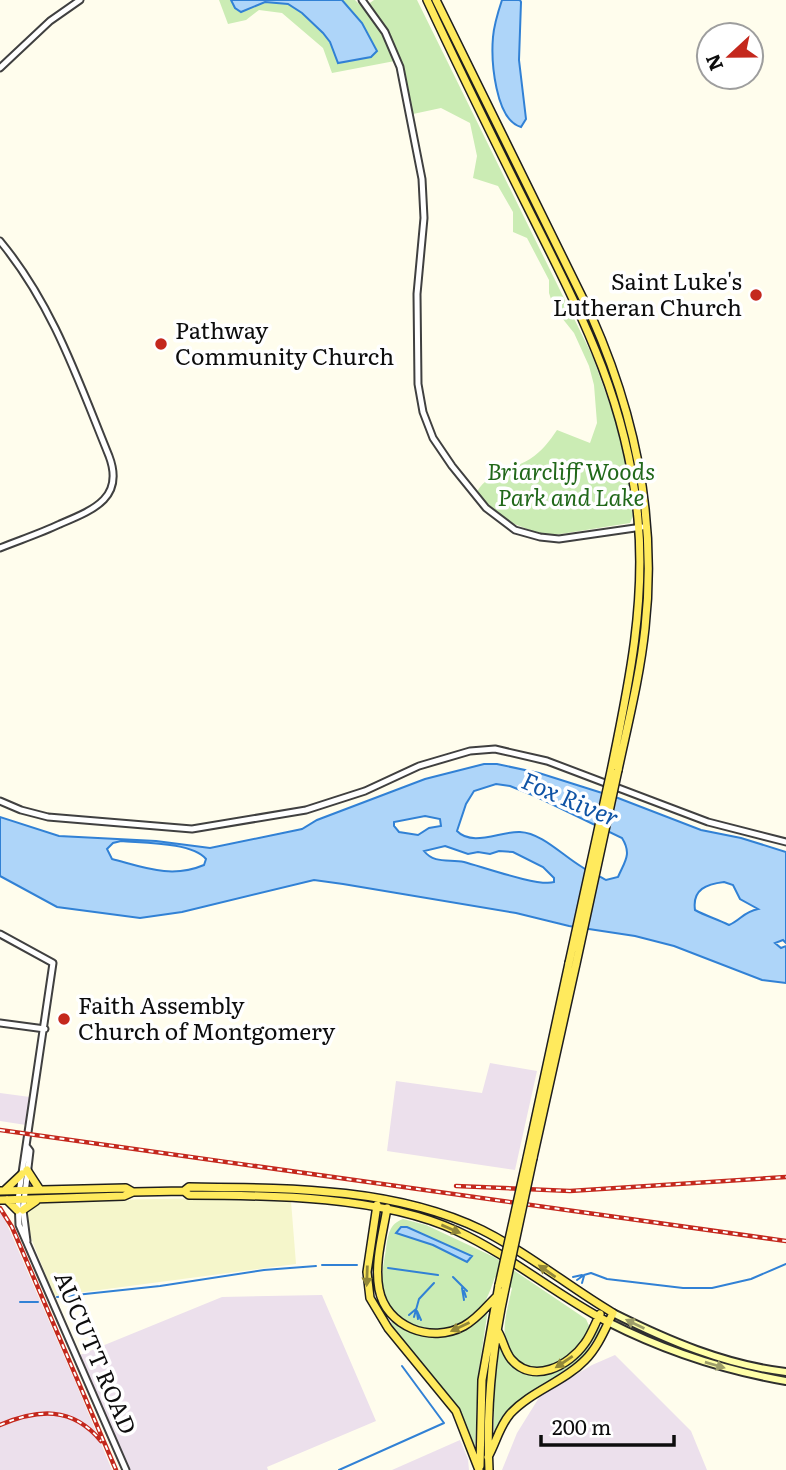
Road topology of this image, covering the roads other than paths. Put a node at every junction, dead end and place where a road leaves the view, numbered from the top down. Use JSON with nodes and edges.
{"nodes":[{"id":1,"x":80,"y":0,"type":"edge"},
{"id":2,"x":362,"y":0,"type":"edge"},
{"id":3,"x":427,"y":0,"type":"edge"},
{"id":4,"x":436,"y":0,"type":"edge"},
{"id":5,"x":0,"y":68,"type":"edge"},
{"id":6,"x":0,"y":242,"type":"edge"},
{"id":7,"x":643,"y":527,"type":"junction"},
{"id":8,"x":0,"y":548,"type":"edge"},
{"id":9,"x":0,"y":801,"type":"edge"},
{"id":10,"x":786,"y":842,"type":"edge"},
{"id":11,"x":0,"y":934,"type":"edge"},
{"id":12,"x":0,"y":1023,"type":"edge"},
{"id":13,"x":45,"y":1029,"type":"junction"},
{"id":14,"x":24,"y":1172,"type":"junction"},
{"id":15,"x":22,"y":1190,"type":"junction"},
{"id":16,"x":40,"y":1190,"type":"junction"},
{"id":17,"x":2,"y":1191,"type":"edge"},
{"id":18,"x":132,"y":1192,"type":"junction"},
{"id":19,"x":40,"y":1199,"type":"junction"},
{"id":20,"x":3,"y":1200,"type":"edge"},
{"id":21,"x":21,"y":1200,"type":"junction"},
{"id":22,"x":382,"y":1205,"type":"junction"},
{"id":23,"x":20,"y":1210,"type":"junction"},
{"id":24,"x":502,"y":1287,"type":"junction"},
{"id":25,"x":496,"y":1297,"type":"junction"},
{"id":26,"x":604,"y":1308,"type":"junction"},
{"id":27,"x":613,"y":1313,"type":"junction"},
{"id":28,"x":599,"y":1317,"type":"junction"},
{"id":29,"x":608,"y":1322,"type":"junction"},
{"id":30,"x":497,"y":1329,"type":"junction"},
{"id":31,"x":786,"y":1372,"type":"edge"},
{"id":32,"x":786,"y":1381,"type":"edge"},
{"id":33,"x":488,"y":1457,"type":"junction"},
{"id":34,"x":126,"y":1470,"type":"edge"},
{"id":35,"x":480,"y":1470,"type":"edge"},
{"id":36,"x":489,"y":1470,"type":"edge"}],
"edges":[{"from":1,"to":5,"type":"street"},
{"from":2,"to":7,"type":"street"},
{"from":3,"to":7,"type":"main road"},
{"from":4,"to":7,"type":"main road"},
{"from":6,"to":8,"type":"street"},
{"from":7,"to":24,"type":"main road","bridge":true},
{"from":9,"to":10,"type":"street"},
{"from":11,"to":13,"type":"street"},
{"from":12,"to":13,"type":"street"},
{"from":13,"to":14,"type":"street"},
{"from":14,"to":15,"type":"street"},
{"from":14,"to":16,"type":"main road"},
{"from":14,"to":17,"type":"main road"},
{"from":15,"to":16,"type":"main road"},
{"from":15,"to":17,"type":"main road"},
{"from":15,"to":21,"type":"street"},
{"from":16,"to":18,"type":"main road"},
{"from":18,"to":19,"type":"main road"},
{"from":18,"to":22,"type":"main road"},
{"from":19,"to":21,"type":"main road"},
{"from":19,"to":23,"type":"main road"},
{"from":20,"to":21,"type":"main road"},
{"from":20,"to":23,"type":"main road"},
{"from":21,"to":23,"type":"street"},
{"from":25,"to":22,"type":"main road","one_way":true},
{"from":26,"to":22,"type":"main road","one_way":true},
{"from":22,"to":28,"type":"main road","one_way":true},
{"from":22,"to":35,"type":"main road","one_way":true},
{"from":23,"to":34,"type":"street","name":"AUCUTT ROAD"},
{"from":24,"to":25,"type":"main road"},
{"from":24,"to":30,"type":"main road"},
{"from":25,"to":35,"type":"main road"},
{"from":26,"to":27,"type":"main road"},
{"from":26,"to":28,"type":"main road"},
{"from":27,"to":29,"type":"main road"},
{"from":31,"to":27,"type":"main road","one_way":true},
{"from":28,"to":29,"type":"main road"},
{"from":28,"to":30,"type":"main road","one_way":true},
{"from":29,"to":32,"type":"main road","one_way":true},
{"from":29,"to":33,"type":"main road"},
{"from":30,"to":33,"type":"main road"},
{"from":33,"to":36,"type":"main road"}]}
